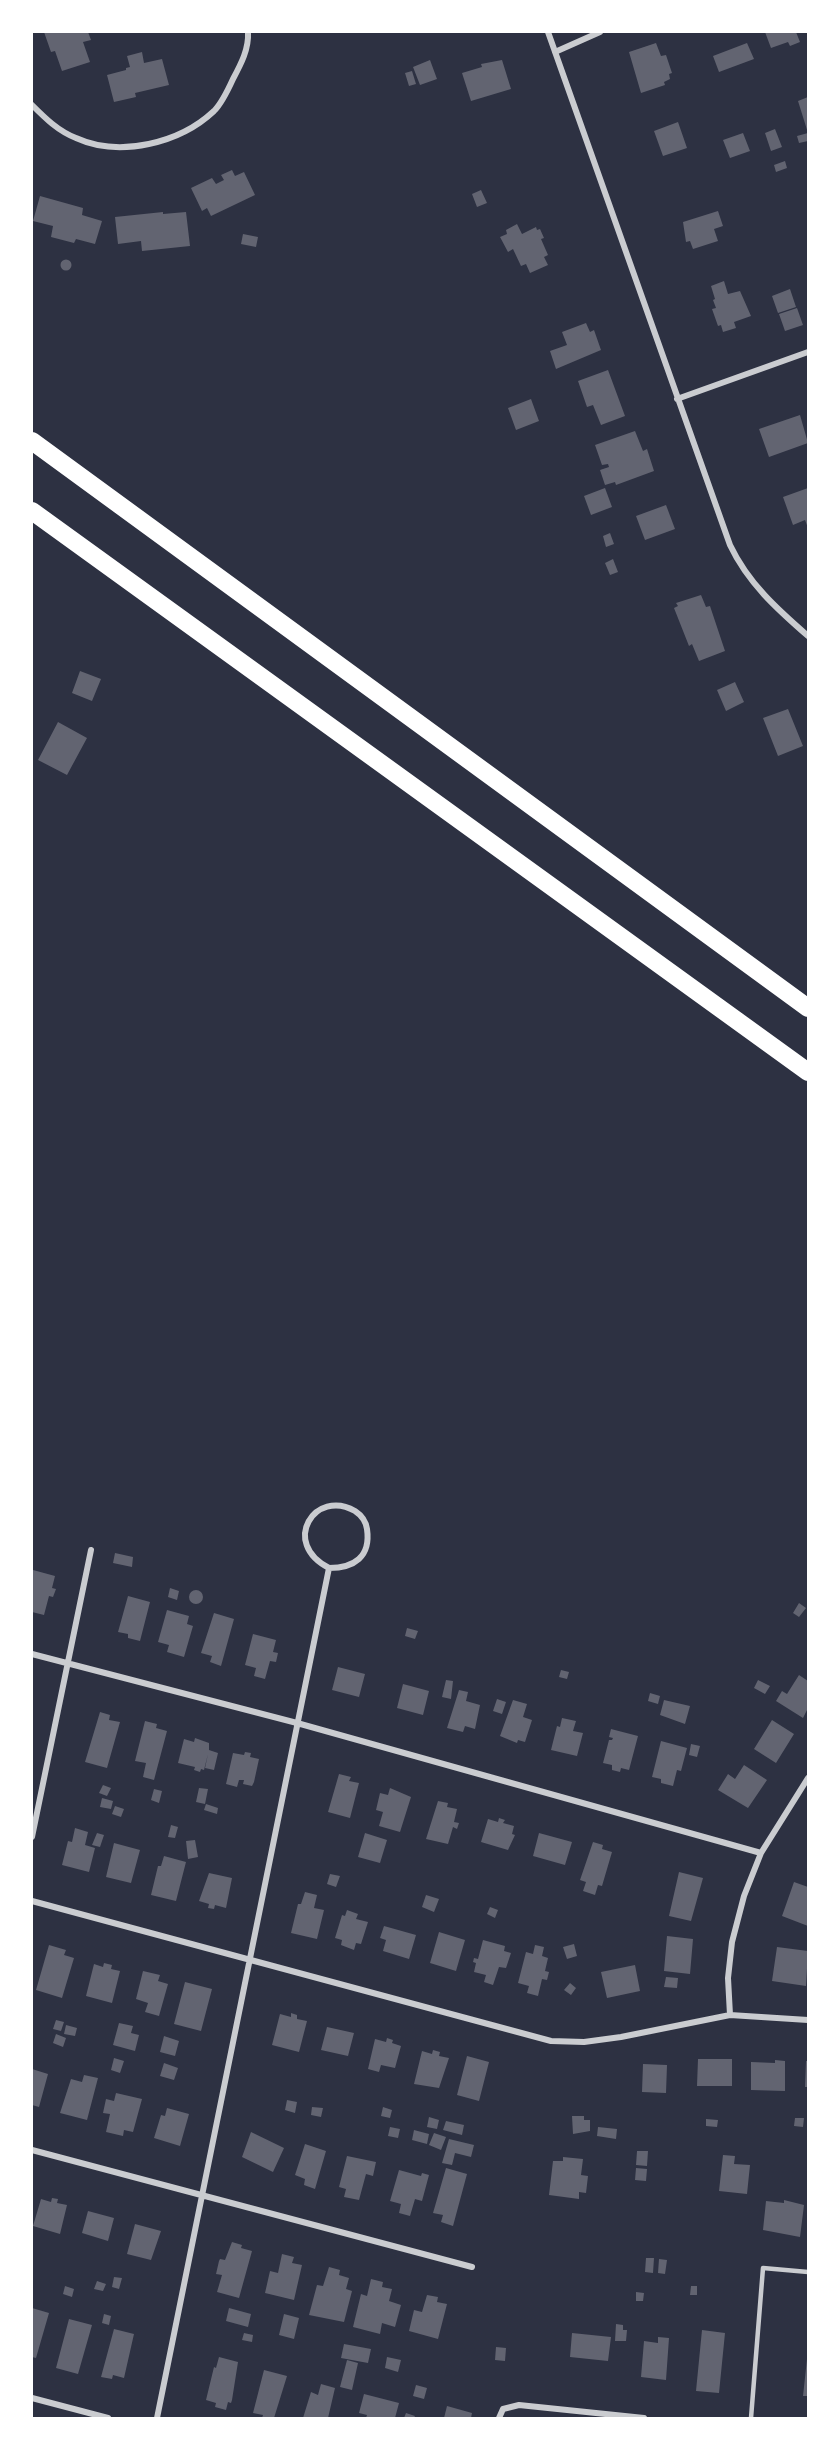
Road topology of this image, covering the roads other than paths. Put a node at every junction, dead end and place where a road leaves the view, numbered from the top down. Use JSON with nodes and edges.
{"nodes":[{"id":1,"x":248,"y":32,"type":"edge"},
{"id":2,"x":548,"y":32,"type":"edge"},
{"id":3,"x":600,"y":32,"type":"edge"},
{"id":4,"x":555,"y":52,"type":"junction"},
{"id":5,"x":32,"y":105,"type":"edge"},
{"id":6,"x":808,"y":352,"type":"edge"},
{"id":7,"x":677,"y":399,"type":"junction"},
{"id":8,"x":32,"y":441,"type":"edge"},
{"id":9,"x":32,"y":511,"type":"edge"},
{"id":10,"x":808,"y":636,"type":"edge"},
{"id":11,"x":808,"y":1008,"type":"edge"},
{"id":12,"x":808,"y":1072,"type":"edge"},
{"id":13,"x":91,"y":1550,"type":"dead end"},
{"id":14,"x":329,"y":1568,"type":"junction"},
{"id":15,"x":32,"y":1654,"type":"edge"},
{"id":16,"x":68,"y":1663,"type":"junction"},
{"id":17,"x":297,"y":1723,"type":"junction"},
{"id":18,"x":808,"y":1778,"type":"edge"},
{"id":19,"x":32,"y":1837,"type":"edge"},
{"id":20,"x":761,"y":1853,"type":"junction"},
{"id":21,"x":32,"y":1901,"type":"edge"},
{"id":22,"x":249,"y":1960,"type":"junction"},
{"id":23,"x":730,"y":2015,"type":"junction"},
{"id":24,"x":808,"y":2020,"type":"edge"},
{"id":25,"x":32,"y":2150,"type":"edge"},
{"id":26,"x":202,"y":2195,"type":"junction"},
{"id":27,"x":471,"y":2267,"type":"dead end"},
{"id":28,"x":808,"y":2272,"type":"edge"},
{"id":29,"x":32,"y":2398,"type":"edge"},
{"id":30,"x":108,"y":2418,"type":"edge"},
{"id":31,"x":157,"y":2418,"type":"edge"},
{"id":32,"x":499,"y":2418,"type":"edge"},
{"id":33,"x":644,"y":2418,"type":"edge"},
{"id":34,"x":751,"y":2418,"type":"edge"}],
"edges":[{"from":1,"to":5,"type":"street"},
{"from":2,"to":4,"type":"street"},
{"from":3,"to":4,"type":"street"},
{"from":4,"to":7,"type":"street"},
{"from":6,"to":7,"type":"street"},
{"from":7,"to":10,"type":"street"},
{"from":8,"to":11,"type":"highway"},
{"from":9,"to":12,"type":"highway"},
{"from":13,"to":16,"type":"street"},
{"from":14,"to":14,"type":"street"},
{"from":14,"to":17,"type":"street"},
{"from":15,"to":16,"type":"street"},
{"from":16,"to":17,"type":"street"},
{"from":16,"to":19,"type":"street"},
{"from":17,"to":20,"type":"street"},
{"from":17,"to":22,"type":"street"},
{"from":18,"to":20,"type":"street"},
{"from":20,"to":23,"type":"street"},
{"from":21,"to":22,"type":"street"},
{"from":22,"to":23,"type":"street"},
{"from":22,"to":26,"type":"street"},
{"from":23,"to":24,"type":"street"},
{"from":25,"to":26,"type":"street"},
{"from":26,"to":27,"type":"street"},
{"from":26,"to":31,"type":"street"},
{"from":28,"to":34,"type":"lane"},
{"from":29,"to":30,"type":"street"},
{"from":32,"to":33,"type":"street"}]}
